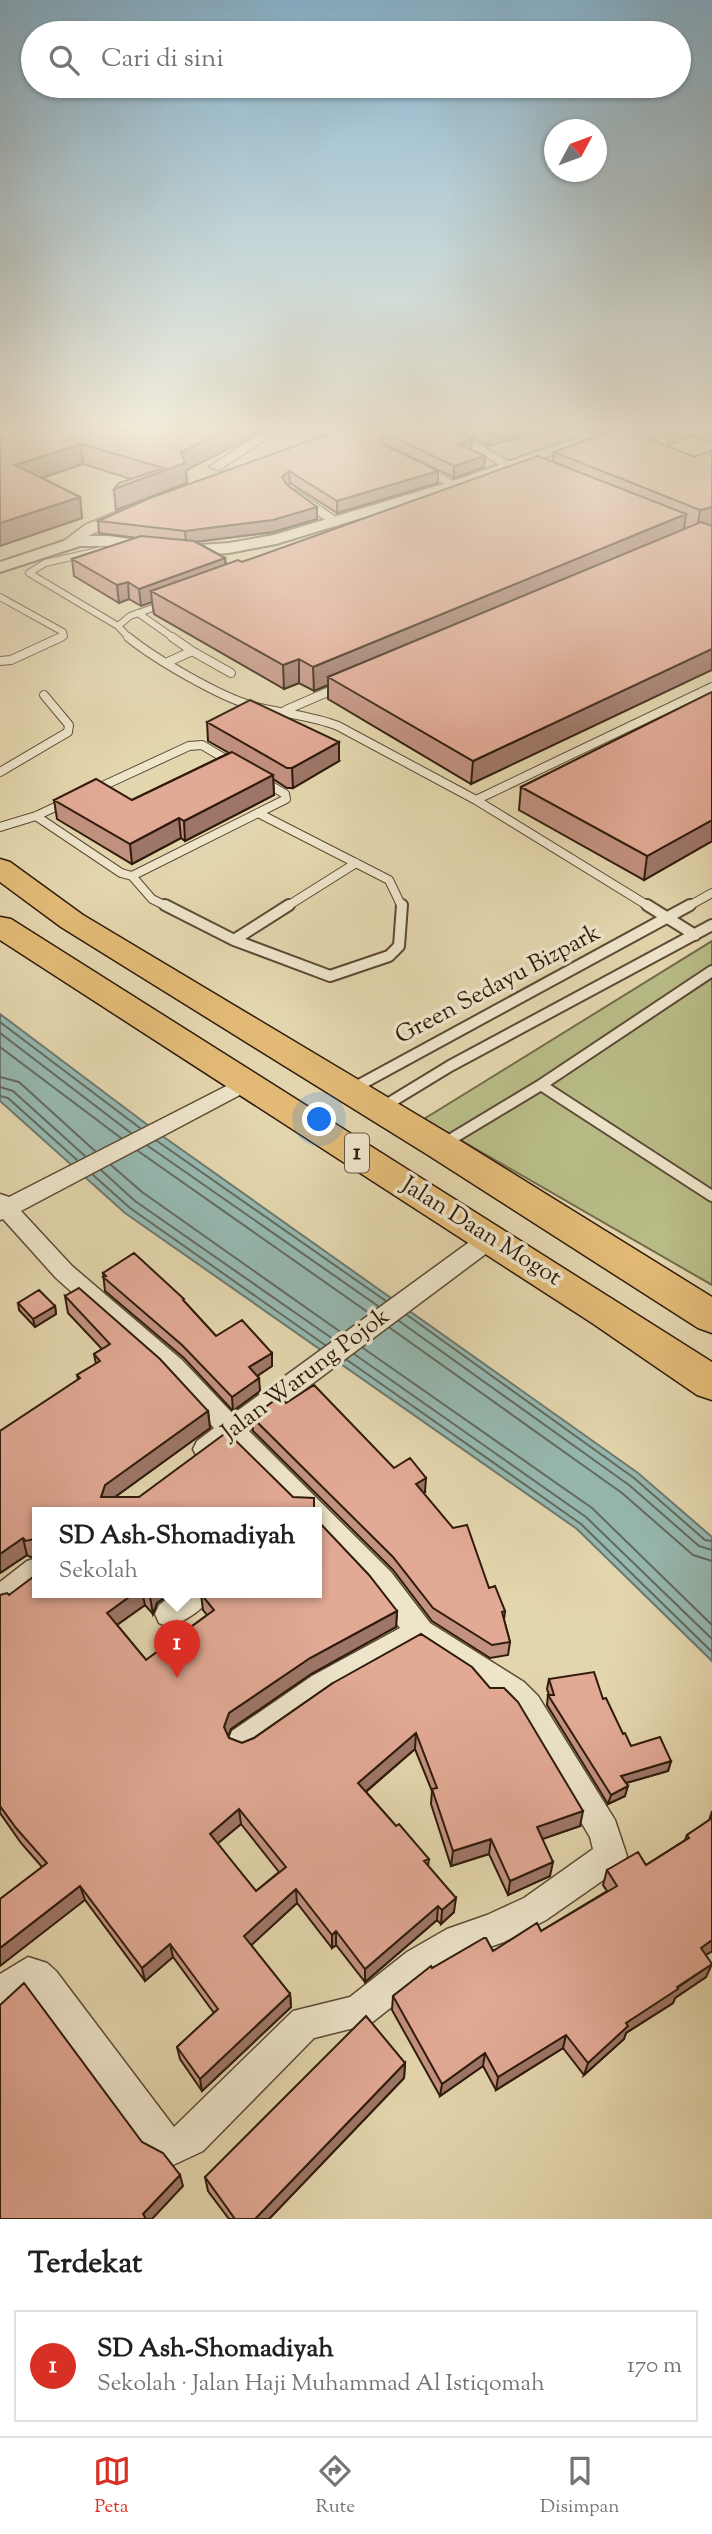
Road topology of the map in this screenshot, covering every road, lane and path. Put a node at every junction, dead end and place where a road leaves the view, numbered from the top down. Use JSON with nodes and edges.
{"nodes":[{"id":1,"x":88,"y":530,"type":"edge"},
{"id":2,"x":310,"y":530,"type":"edge"},
{"id":3,"x":67,"y":544,"type":"junction"},
{"id":4,"x":102,"y":550,"type":"edge"},
{"id":5,"x":0,"y":567,"type":"edge"},
{"id":6,"x":0,"y":597,"type":"edge"},
{"id":7,"x":173,"y":601,"type":"edge"},
{"id":8,"x":138,"y":613,"type":"junction"},
{"id":9,"x":118,"y":626,"type":"junction"},
{"id":10,"x":192,"y":651,"type":"junction"},
{"id":11,"x":0,"y":661,"type":"edge"},
{"id":12,"x":168,"y":662,"type":"junction"},
{"id":13,"x":231,"y":673,"type":"dead end"},
{"id":14,"x":350,"y":682,"type":"edge"},
{"id":15,"x":712,"y":687,"type":"edge"},
{"id":16,"x":44,"y":695,"type":"dead end"},
{"id":17,"x":286,"y":710,"type":"junction"},
{"id":18,"x":238,"y":766,"type":"edge"},
{"id":19,"x":0,"y":772,"type":"edge"},
{"id":20,"x":250,"y":773,"type":"edge"},
{"id":21,"x":83,"y":794,"type":"edge"},
{"id":22,"x":71,"y":800,"type":"edge"},
{"id":23,"x":477,"y":800,"type":"junction"},
{"id":24,"x":258,"y":813,"type":"junction"},
{"id":25,"x":36,"y":816,"type":"junction"},
{"id":26,"x":0,"y":827,"type":"edge"},
{"id":27,"x":356,"y":863,"type":"junction"},
{"id":28,"x":0,"y":868,"type":"edge"},
{"id":29,"x":132,"y":876,"type":"junction"},
{"id":30,"x":712,"y":893,"type":"edge"},
{"id":31,"x":669,"y":919,"type":"junction"},
{"id":32,"x":712,"y":925,"type":"edge"},
{"id":33,"x":0,"y":926,"type":"edge"},
{"id":34,"x":695,"y":935,"type":"junction"},
{"id":35,"x":234,"y":940,"type":"junction"},
{"id":36,"x":712,"y":971,"type":"edge"},
{"id":37,"x":541,"y":1085,"type":"junction"},
{"id":38,"x":232,"y":1090,"type":"junction"},
{"id":39,"x":349,"y":1091,"type":"junction"},
{"id":40,"x":379,"y":1109,"type":"junction"},
{"id":41,"x":441,"y":1146,"type":"junction"},
{"id":42,"x":712,"y":1196,"type":"edge"},
{"id":43,"x":8,"y":1205,"type":"edge"},
{"id":44,"x":491,"y":1238,"type":"junction"},
{"id":45,"x":712,"y":1317,"type":"edge"},
{"id":46,"x":712,"y":1383,"type":"edge"},
{"id":47,"x":233,"y":1430,"type":"junction"},
{"id":48,"x":191,"y":1461,"type":"edge"},
{"id":49,"x":309,"y":1507,"type":"edge"},
{"id":50,"x":322,"y":1519,"type":"edge"},
{"id":51,"x":32,"y":1574,"type":"edge"},
{"id":52,"x":0,"y":1598,"type":"edge"},
{"id":53,"x":192,"y":1598,"type":"edge"},
{"id":54,"x":169,"y":1614,"type":"dead end"},
{"id":55,"x":420,"y":1632,"type":"junction"},
{"id":56,"x":243,"y":1741,"type":"edge"},
{"id":57,"x":0,"y":1995,"type":"edge"}],
"edges":[{"from":1,"to":3,"type":"street"},
{"from":2,"to":3,"type":"street"},
{"from":3,"to":5,"type":"street"},
{"from":4,"to":9,"type":"lane"},
{"from":6,"to":11,"type":"lane"},
{"from":7,"to":8,"type":"lane"},
{"from":8,"to":9,"type":"lane"},
{"from":8,"to":10,"type":"lane"},
{"from":9,"to":12,"type":"lane"},
{"from":10,"to":12,"type":"lane"},
{"from":10,"to":13,"type":"lane"},
{"from":12,"to":17,"type":"lane"},
{"from":14,"to":17,"type":"lane"},
{"from":15,"to":23,"type":"lane"},
{"from":16,"to":19,"type":"lane"},
{"from":17,"to":23,"type":"lane"},
{"from":18,"to":21,"type":"lane"},
{"from":20,"to":24,"type":"lane"},
{"from":22,"to":25,"type":"lane"},
{"from":23,"to":31,"type":"lane"},
{"from":24,"to":27,"type":"lane"},
{"from":24,"to":29,"type":"lane"},
{"from":25,"to":26,"type":"lane"},
{"from":25,"to":29,"type":"lane"},
{"from":27,"to":35,"type":"lane"},
{"from":27,"to":35,"type":"lane"},
{"from":28,"to":39,"type":"highway","number":"1"},
{"from":29,"to":35,"type":"lane"},
{"from":30,"to":31,"type":"lane","name":"Green Sedayu Bizpark"},
{"from":31,"to":34,"type":"lane"},
{"from":31,"to":39,"type":"lane","name":"Green Sedayu Bizpark"},
{"from":32,"to":34,"type":"lane","name":"Green Sedayu Bizpark"},
{"from":33,"to":38,"type":"highway","name":"Jalan Daan Mogot","number":"1"},
{"from":34,"to":40,"type":"lane","name":"Green Sedayu Bizpark"},
{"from":36,"to":37,"type":"lane"},
{"from":37,"to":41,"type":"lane"},
{"from":37,"to":42,"type":"lane"},
{"from":38,"to":43,"type":"street"},
{"from":38,"to":44,"type":"highway","name":"Jalan Daan Mogot","number":"1"},
{"from":39,"to":40,"type":"highway","number":"1"},
{"from":40,"to":41,"type":"highway","number":"1"},
{"from":41,"to":45,"type":"highway","number":"1"},
{"from":43,"to":47,"type":"street"},
{"from":44,"to":46,"type":"highway","name":"Jalan Daan Mogot","number":"1"},
{"from":44,"to":47,"type":"street","name":"Jalan Warung Pojok"},
{"from":47,"to":48,"type":"street","name":"Jalan Warung Pojok"},
{"from":47,"to":49,"type":"street"},
{"from":50,"to":55,"type":"street"},
{"from":51,"to":52,"type":"street"},
{"from":53,"to":54,"type":"street"},
{"from":55,"to":56,"type":"street"},
{"from":55,"to":57,"type":"street"}]}
